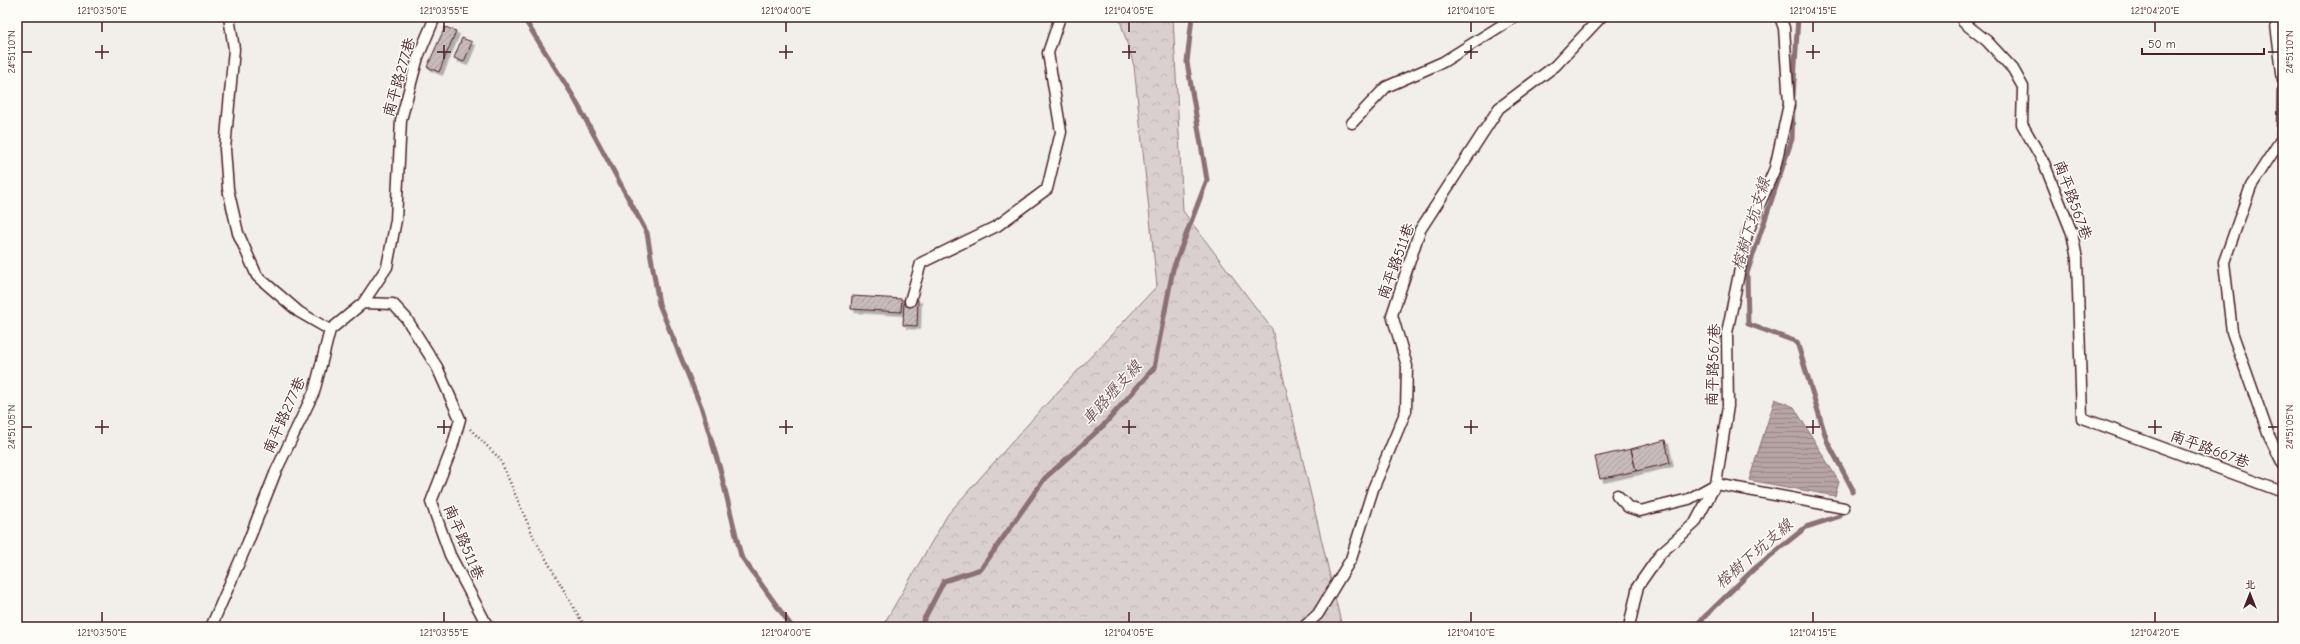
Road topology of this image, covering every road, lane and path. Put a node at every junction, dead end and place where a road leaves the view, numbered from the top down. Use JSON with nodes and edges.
{"nodes":[{"id":1,"x":228,"y":17,"type":"edge"},
{"id":2,"x":435,"y":17,"type":"edge"},
{"id":3,"x":1060,"y":17,"type":"edge"},
{"id":4,"x":1515,"y":17,"type":"edge"},
{"id":5,"x":1601,"y":17,"type":"edge"},
{"id":6,"x":1780,"y":17,"type":"edge"},
{"id":7,"x":2275,"y":17,"type":"edge"},
{"id":8,"x":1963,"y":22,"type":"dead end"},
{"id":9,"x":2283,"y":80,"type":"edge"},
{"id":10,"x":2283,"y":91,"type":"edge"},
{"id":11,"x":1352,"y":123,"type":"dead end"},
{"id":12,"x":910,"y":301,"type":"dead end"},
{"id":13,"x":362,"y":303,"type":"junction"},
{"id":14,"x":330,"y":330,"type":"junction"},
{"id":15,"x":2082,"y":418,"type":"joint"},
{"id":16,"x":460,"y":419,"type":"junction"},
{"id":17,"x":2283,"y":464,"type":"edge"},
{"id":18,"x":1716,"y":484,"type":"junction"},
{"id":19,"x":2283,"y":492,"type":"edge"},
{"id":20,"x":1617,"y":495,"type":"dead end"},
{"id":21,"x":1844,"y":508,"type":"dead end"},
{"id":22,"x":211,"y":627,"type":"edge"},
{"id":23,"x":488,"y":627,"type":"edge"},
{"id":24,"x":585,"y":627,"type":"edge"},
{"id":25,"x":1304,"y":627,"type":"edge"},
{"id":26,"x":1629,"y":627,"type":"edge"}],
"edges":[{"from":1,"to":14,"type":"lane"},
{"from":2,"to":13,"type":"lane","name":"南平路277巷"},
{"from":3,"to":12,"type":"lane"},
{"from":4,"to":11,"type":"lane"},
{"from":5,"to":25,"type":"lane","name":"南平路511巷"},
{"from":6,"to":18,"type":"lane","name":"南平路567巷"},
{"from":7,"to":9,"type":"lane"},
{"from":8,"to":15,"type":"lane","name":"南平路567巷"},
{"from":10,"to":17,"type":"lane"},
{"from":13,"to":14,"type":"lane","name":"南平路277巷"},
{"from":13,"to":16,"type":"lane"},
{"from":14,"to":22,"type":"lane","name":"南平路277巷"},
{"from":15,"to":19,"type":"lane","name":"南平路667巷"},
{"from":16,"to":23,"type":"lane","name":"南平路511巷"},
{"from":16,"to":24,"type":"path"},
{"from":18,"to":20,"type":"lane"},
{"from":18,"to":21,"type":"lane"},
{"from":18,"to":26,"type":"lane","name":"南平路567巷"}]}
